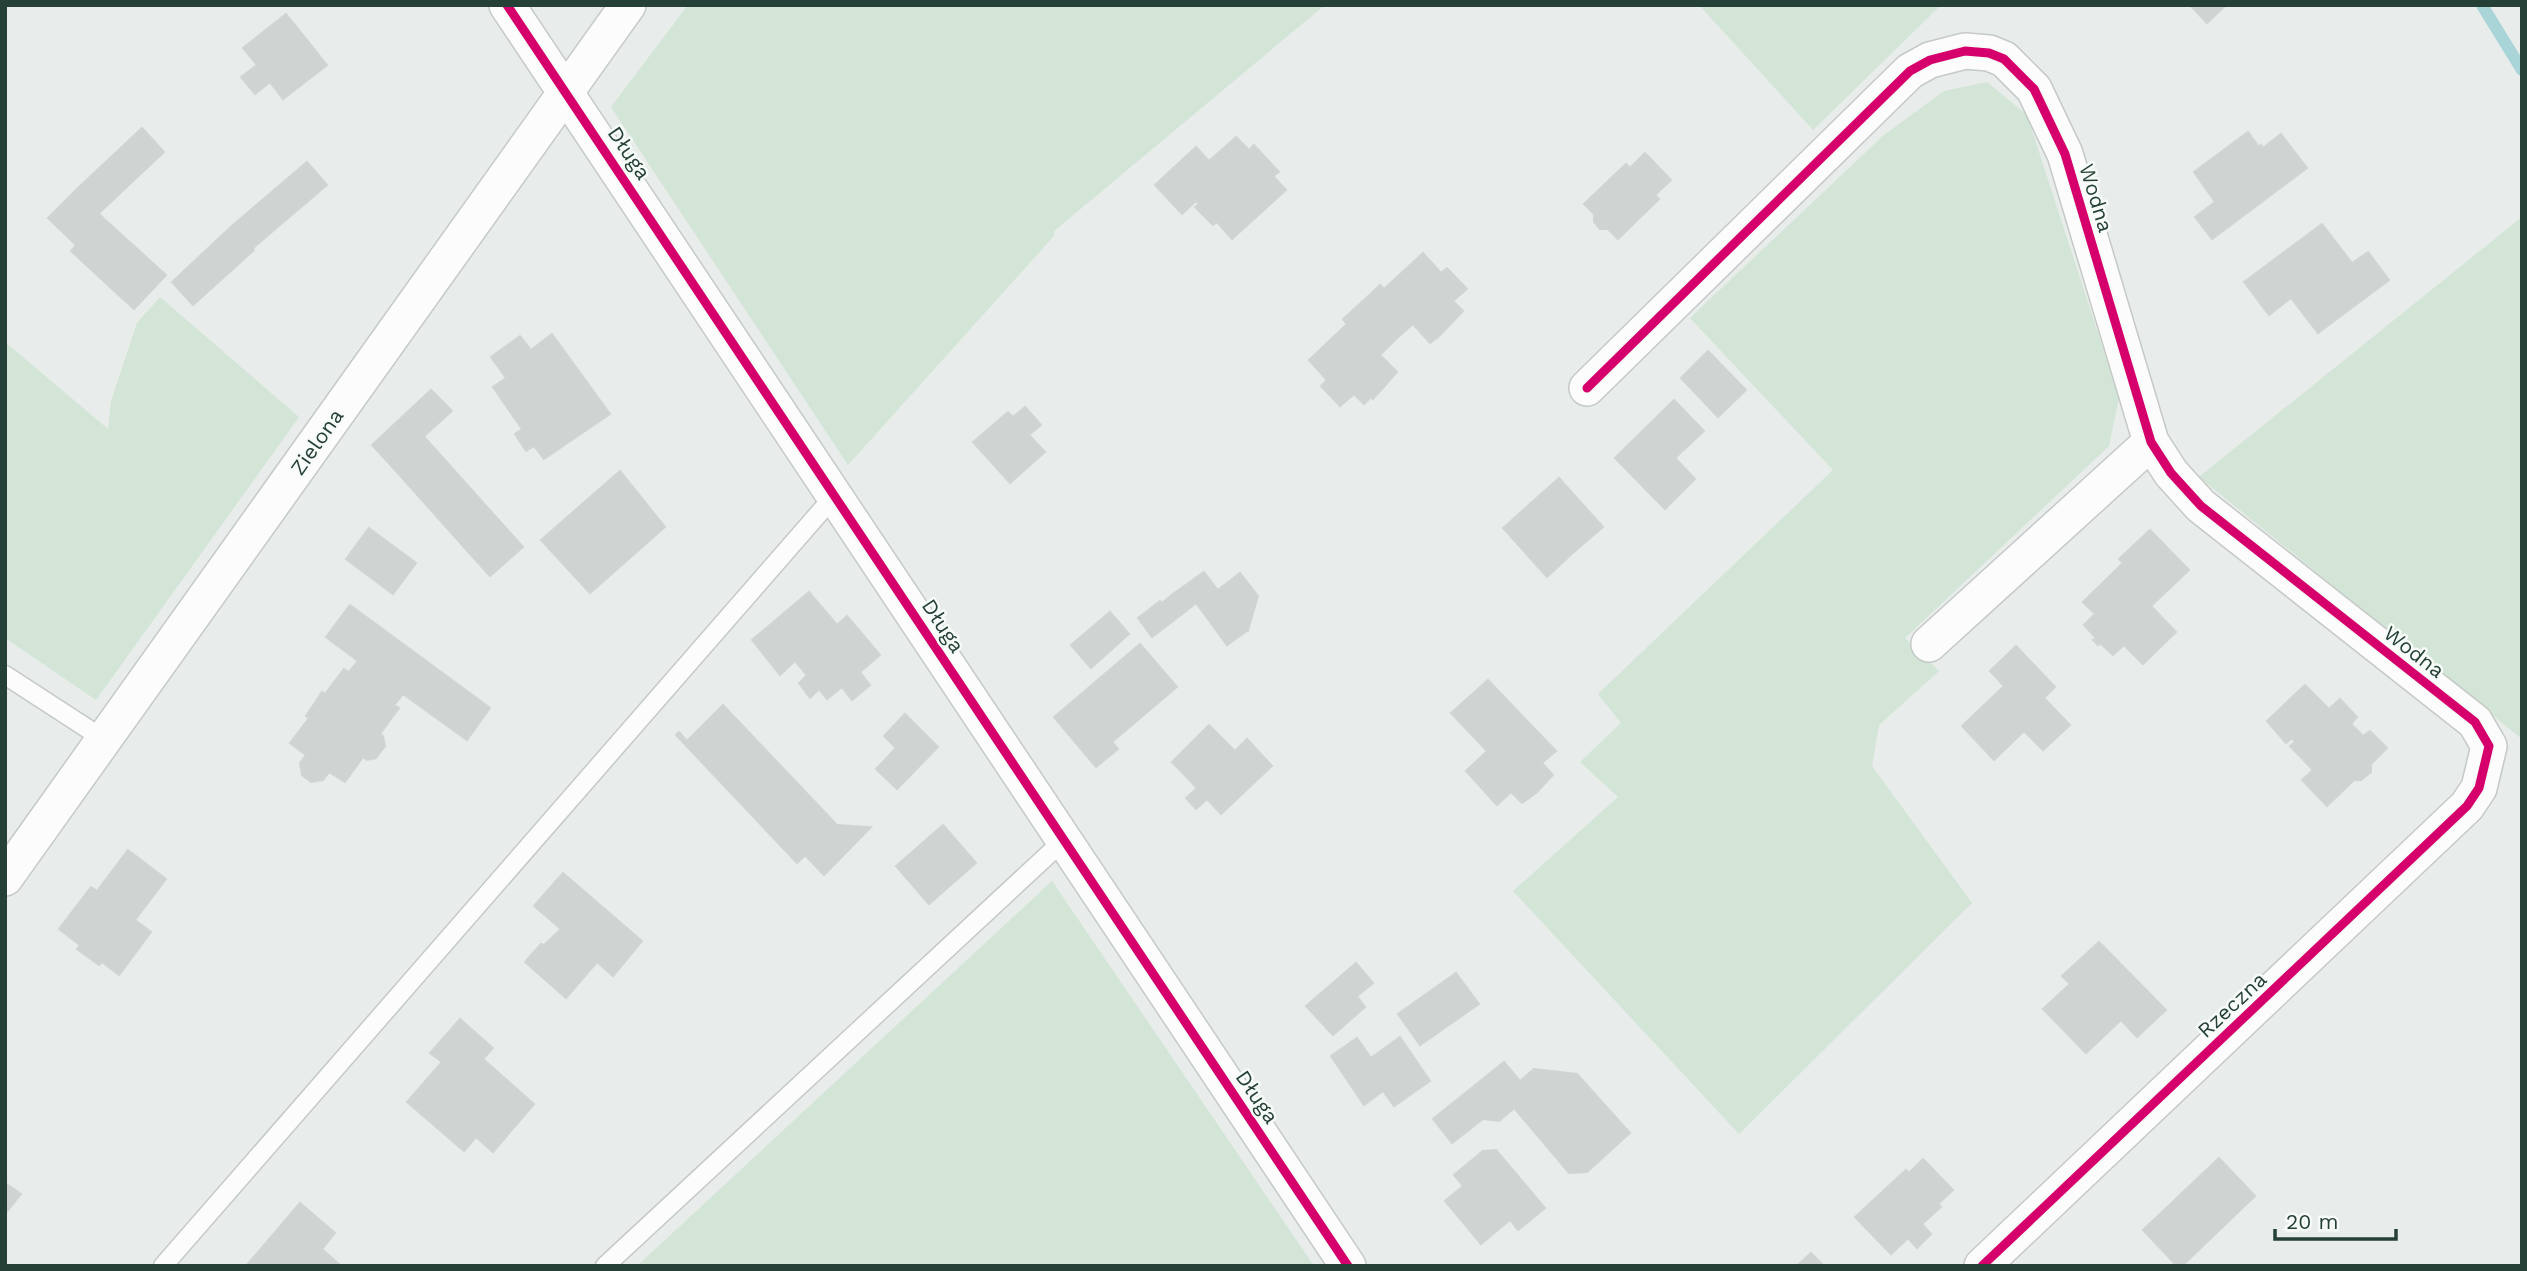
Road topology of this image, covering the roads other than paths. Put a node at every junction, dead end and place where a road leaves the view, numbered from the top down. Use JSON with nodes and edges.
{"nodes":[{"id":1,"x":507,"y":5,"type":"edge"},
{"id":2,"x":628,"y":5,"type":"edge"},
{"id":3,"x":566,"y":90,"type":"junction"},
{"id":4,"x":1587,"y":388,"type":"dead end"},
{"id":5,"x":2151,"y":442,"type":"junction"},
{"id":6,"x":835,"y":495,"type":"junction"},
{"id":7,"x":1929,"y":644,"type":"dead end"},
{"id":8,"x":5,"y":675,"type":"edge"},
{"id":9,"x":105,"y":740,"type":"junction"},
{"id":10,"x":2487,"y":757,"type":"joint"},
{"id":11,"x":1064,"y":840,"type":"junction"},
{"id":12,"x":5,"y":878,"type":"edge"},
{"id":13,"x":163,"y":1266,"type":"edge"},
{"id":14,"x":605,"y":1266,"type":"edge"},
{"id":15,"x":1348,"y":1266,"type":"edge"},
{"id":16,"x":1982,"y":1266,"type":"edge"}],
"edges":[{"from":1,"to":3,"type":"street","name":"Długa"},
{"from":2,"to":3,"type":"street","name":"Zielona"},
{"from":3,"to":6,"type":"street","name":"Długa"},
{"from":3,"to":9,"type":"street","name":"Zielona"},
{"from":4,"to":5,"type":"street","name":"Wodna"},
{"from":5,"to":7,"type":"street"},
{"from":5,"to":10,"type":"street","name":"Wodna"},
{"from":6,"to":11,"type":"street","name":"Długa"},
{"from":6,"to":13,"type":"lane"},
{"from":8,"to":9,"type":"lane"},
{"from":9,"to":12,"type":"street","name":"Zielona"},
{"from":10,"to":16,"type":"street","name":"Rzeczna"},
{"from":11,"to":14,"type":"lane"},
{"from":11,"to":15,"type":"street","name":"Długa"}]}
